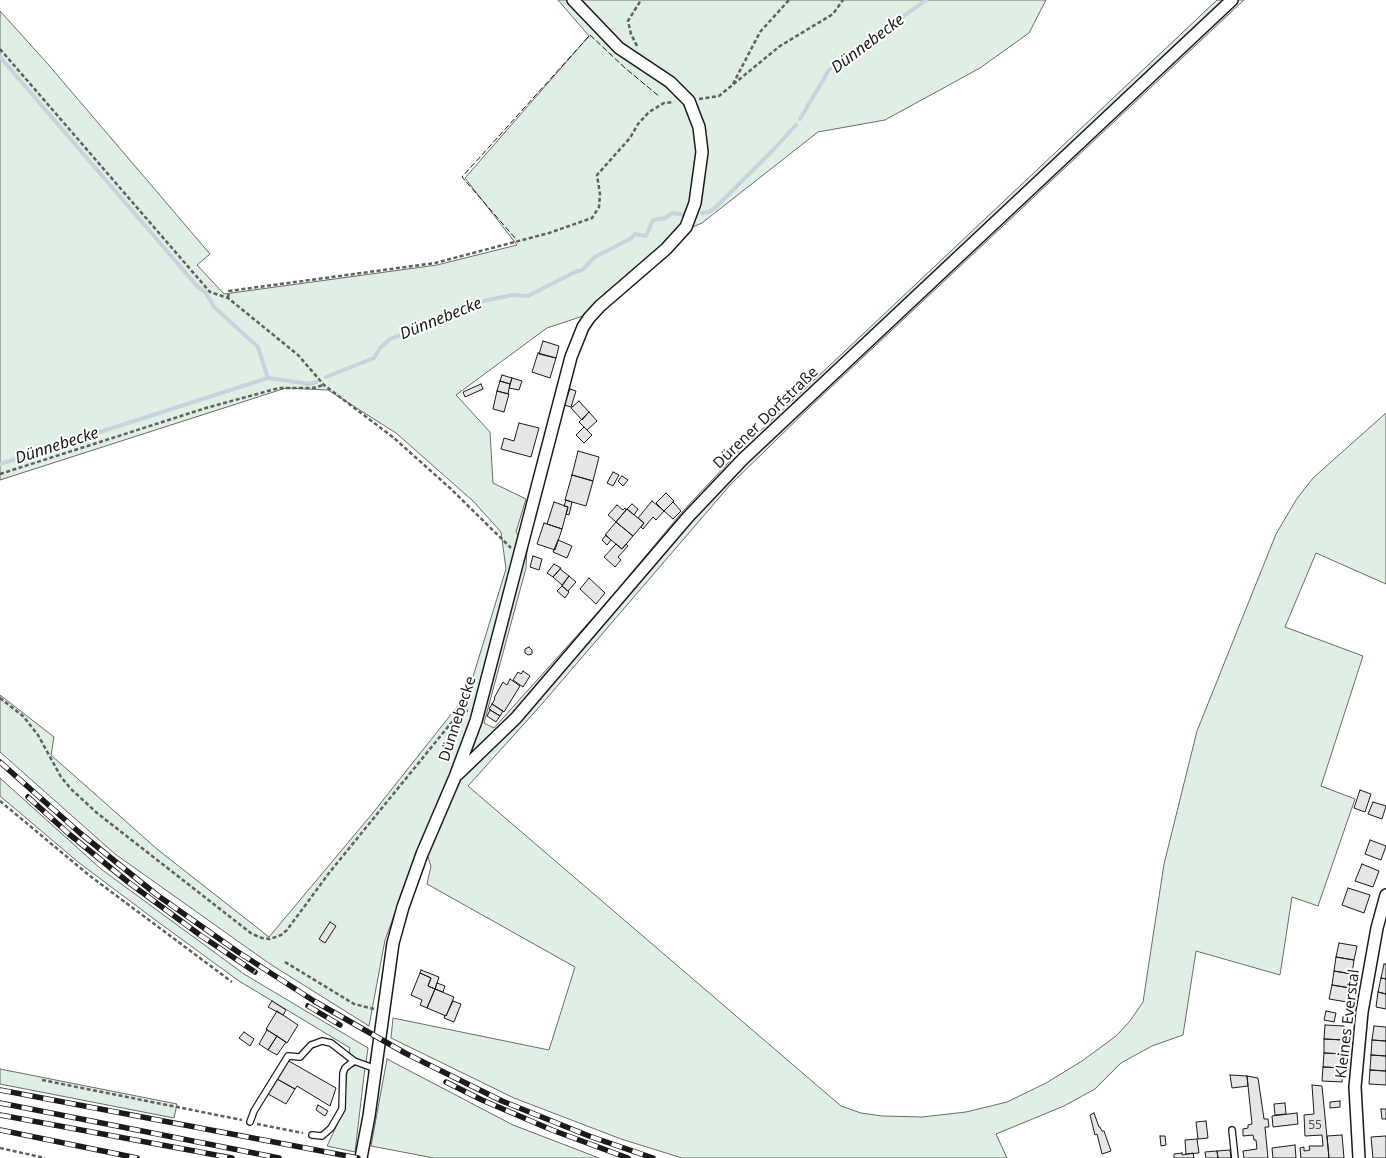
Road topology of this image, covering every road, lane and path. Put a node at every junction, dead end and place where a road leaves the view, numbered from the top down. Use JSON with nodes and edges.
{"nodes":[{"id":1,"x":573,"y":0,"type":"edge"},
{"id":2,"x":641,"y":0,"type":"edge"},
{"id":3,"x":789,"y":0,"type":"edge"},
{"id":4,"x":843,"y":0,"type":"edge"},
{"id":5,"x":1232,"y":0,"type":"edge"},
{"id":6,"x":0,"y":49,"type":"edge"},
{"id":7,"x":642,"y":64,"type":"junction"},
{"id":8,"x":732,"y":86,"type":"junction"},
{"id":9,"x":688,"y":101,"type":"junction"},
{"id":10,"x":228,"y":298,"type":"junction"},
{"id":11,"x":324,"y":385,"type":"junction"},
{"id":12,"x":0,"y":474,"type":"edge"},
{"id":13,"x":520,"y":556,"type":"junction"},
{"id":14,"x":0,"y":698,"type":"edge"},
{"id":15,"x":479,"y":712,"type":"junction"},
{"id":16,"x":455,"y":777,"type":"junction"},
{"id":17,"x":0,"y":801,"type":"edge"},
{"id":18,"x":1386,"y":895,"type":"edge"},
{"id":19,"x":1382,"y":929,"type":"edge"},
{"id":20,"x":285,"y":962,"type":"dead end"},
{"id":21,"x":232,"y":982,"type":"dead end"},
{"id":22,"x":376,"y":1010,"type":"dead end"},
{"id":23,"x":354,"y":1061,"type":"junction"},
{"id":24,"x":376,"y":1068,"type":"junction"},
{"id":25,"x":42,"y":1080,"type":"dead end"},
{"id":26,"x":250,"y":1122,"type":"junction"},
{"id":27,"x":1232,"y":1130,"type":"dead end"},
{"id":28,"x":312,"y":1135,"type":"joint"},
{"id":29,"x":0,"y":1148,"type":"edge"},
{"id":30,"x":46,"y":1158,"type":"edge"},
{"id":31,"x":361,"y":1158,"type":"edge"},
{"id":32,"x":1235,"y":1158,"type":"edge"},
{"id":33,"x":1359,"y":1158,"type":"edge"}],
"edges":[{"from":1,"to":7,"type":"street","name":"Dünnebecke"},
{"from":2,"to":7,"type":"path"},
{"from":3,"to":8,"type":"path"},
{"from":4,"to":8,"type":"path"},
{"from":5,"to":16,"type":"street","name":"Dürener Dorfstraße"},
{"from":6,"to":10,"type":"path"},
{"from":7,"to":9,"type":"street","name":"Dünnebecke"},
{"from":8,"to":9,"type":"path"},
{"from":9,"to":10,"type":"path"},
{"from":9,"to":13,"type":"street","name":"Dünnebecke"},
{"from":10,"to":11,"type":"path"},
{"from":11,"to":12,"type":"path"},
{"from":11,"to":13,"type":"path"},
{"from":13,"to":15,"type":"street","name":"Dünnebecke"},
{"from":14,"to":15,"type":"path"},
{"from":15,"to":16,"type":"street","name":"Dünnebecke"},
{"from":16,"to":24,"type":"street","name":"Dünnebecke"},
{"from":17,"to":21,"type":"path"},
{"from":18,"to":19,"type":"street","name":"Kleines Everstal"},
{"from":19,"to":33,"type":"street","name":"Kleines Everstal"},
{"from":20,"to":22,"type":"path"},
{"from":23,"to":24,"type":"lane"},
{"from":23,"to":26,"type":"lane"},
{"from":23,"to":28,"type":"lane"},
{"from":24,"to":31,"type":"street","name":"Dünnebecke"},
{"from":25,"to":26,"type":"path"},
{"from":26,"to":28,"type":"path"},
{"from":27,"to":32,"type":"lane"},
{"from":29,"to":30,"type":"path"}]}
